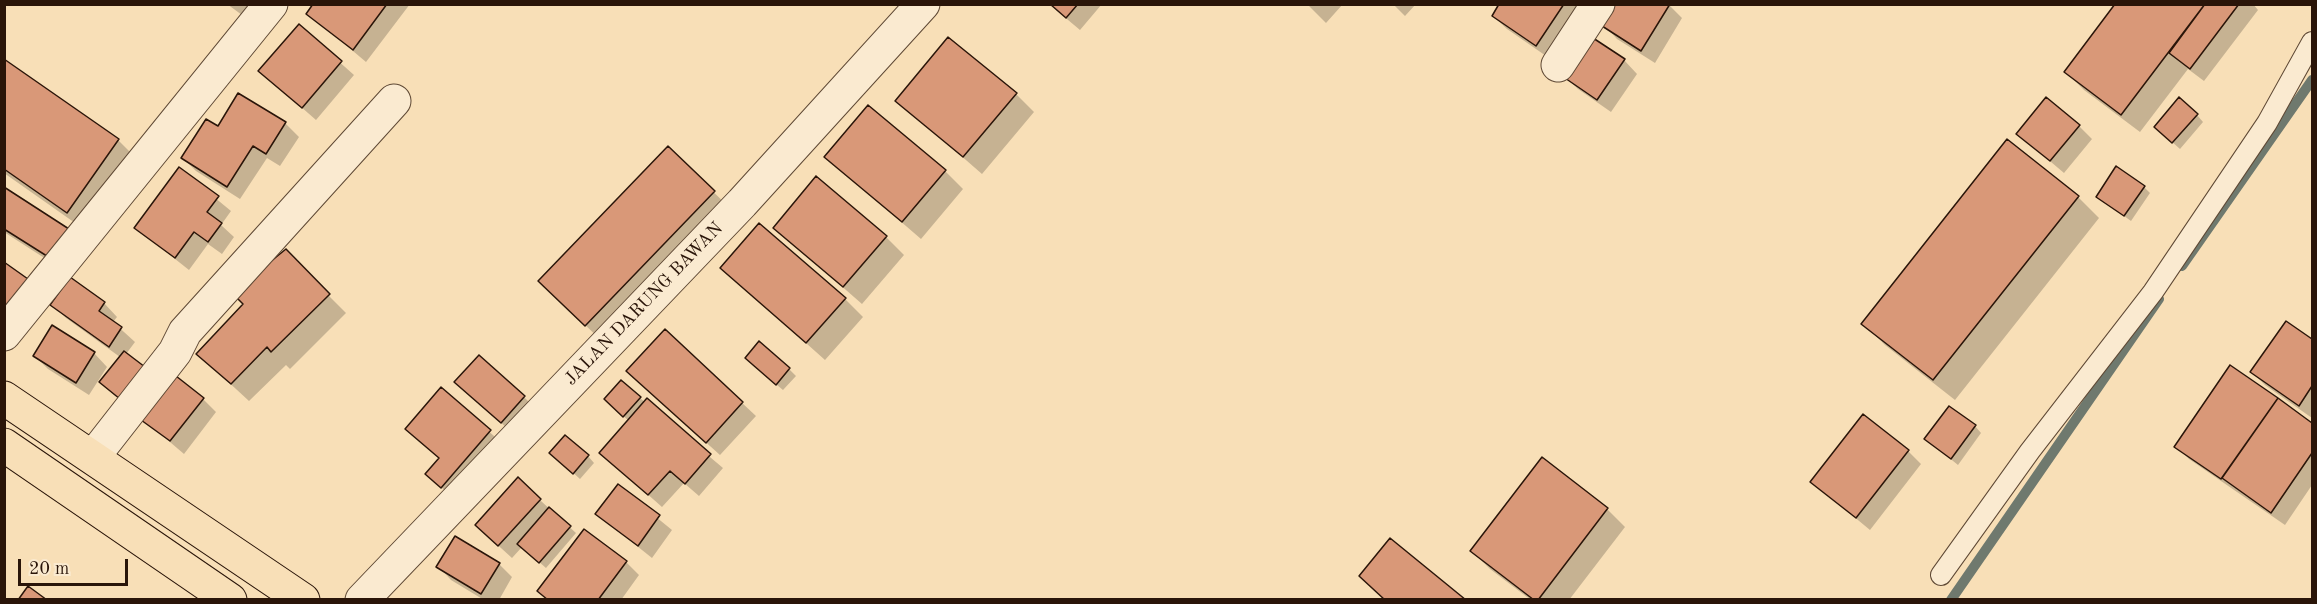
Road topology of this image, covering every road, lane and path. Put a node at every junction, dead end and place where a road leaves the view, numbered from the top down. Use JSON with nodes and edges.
{"nodes":[{"id":1,"x":271,"y":4,"type":"edge"},
{"id":2,"x":923,"y":4,"type":"edge"},
{"id":3,"x":1598,"y":4,"type":"edge"},
{"id":4,"x":2313,"y":42,"type":"edge"},
{"id":5,"x":1558,"y":65,"type":"dead end"},
{"id":6,"x":394,"y":100,"type":"dead end"},
{"id":7,"x":4,"y":334,"type":"edge"},
{"id":8,"x":4,"y":398,"type":"edge"},
{"id":9,"x":4,"y":445,"type":"edge"},
{"id":10,"x":93,"y":457,"type":"junction"},
{"id":11,"x":1941,"y":575,"type":"dead end"},
{"id":12,"x":211,"y":594,"type":"edge"},
{"id":13,"x":303,"y":600,"type":"edge"},
{"id":14,"x":362,"y":600,"type":"edge"}],
"edges":[{"from":1,"to":7,"type":"street"},
{"from":2,"to":14,"type":"street","name":"JALAN DARUNG BAWAN"},
{"from":3,"to":5,"type":"street"},
{"from":4,"to":11,"type":"lane"},
{"from":6,"to":10,"type":"street"},
{"from":8,"to":10,"type":"highway"},
{"from":9,"to":12,"type":"highway"},
{"from":10,"to":13,"type":"highway"}]}
